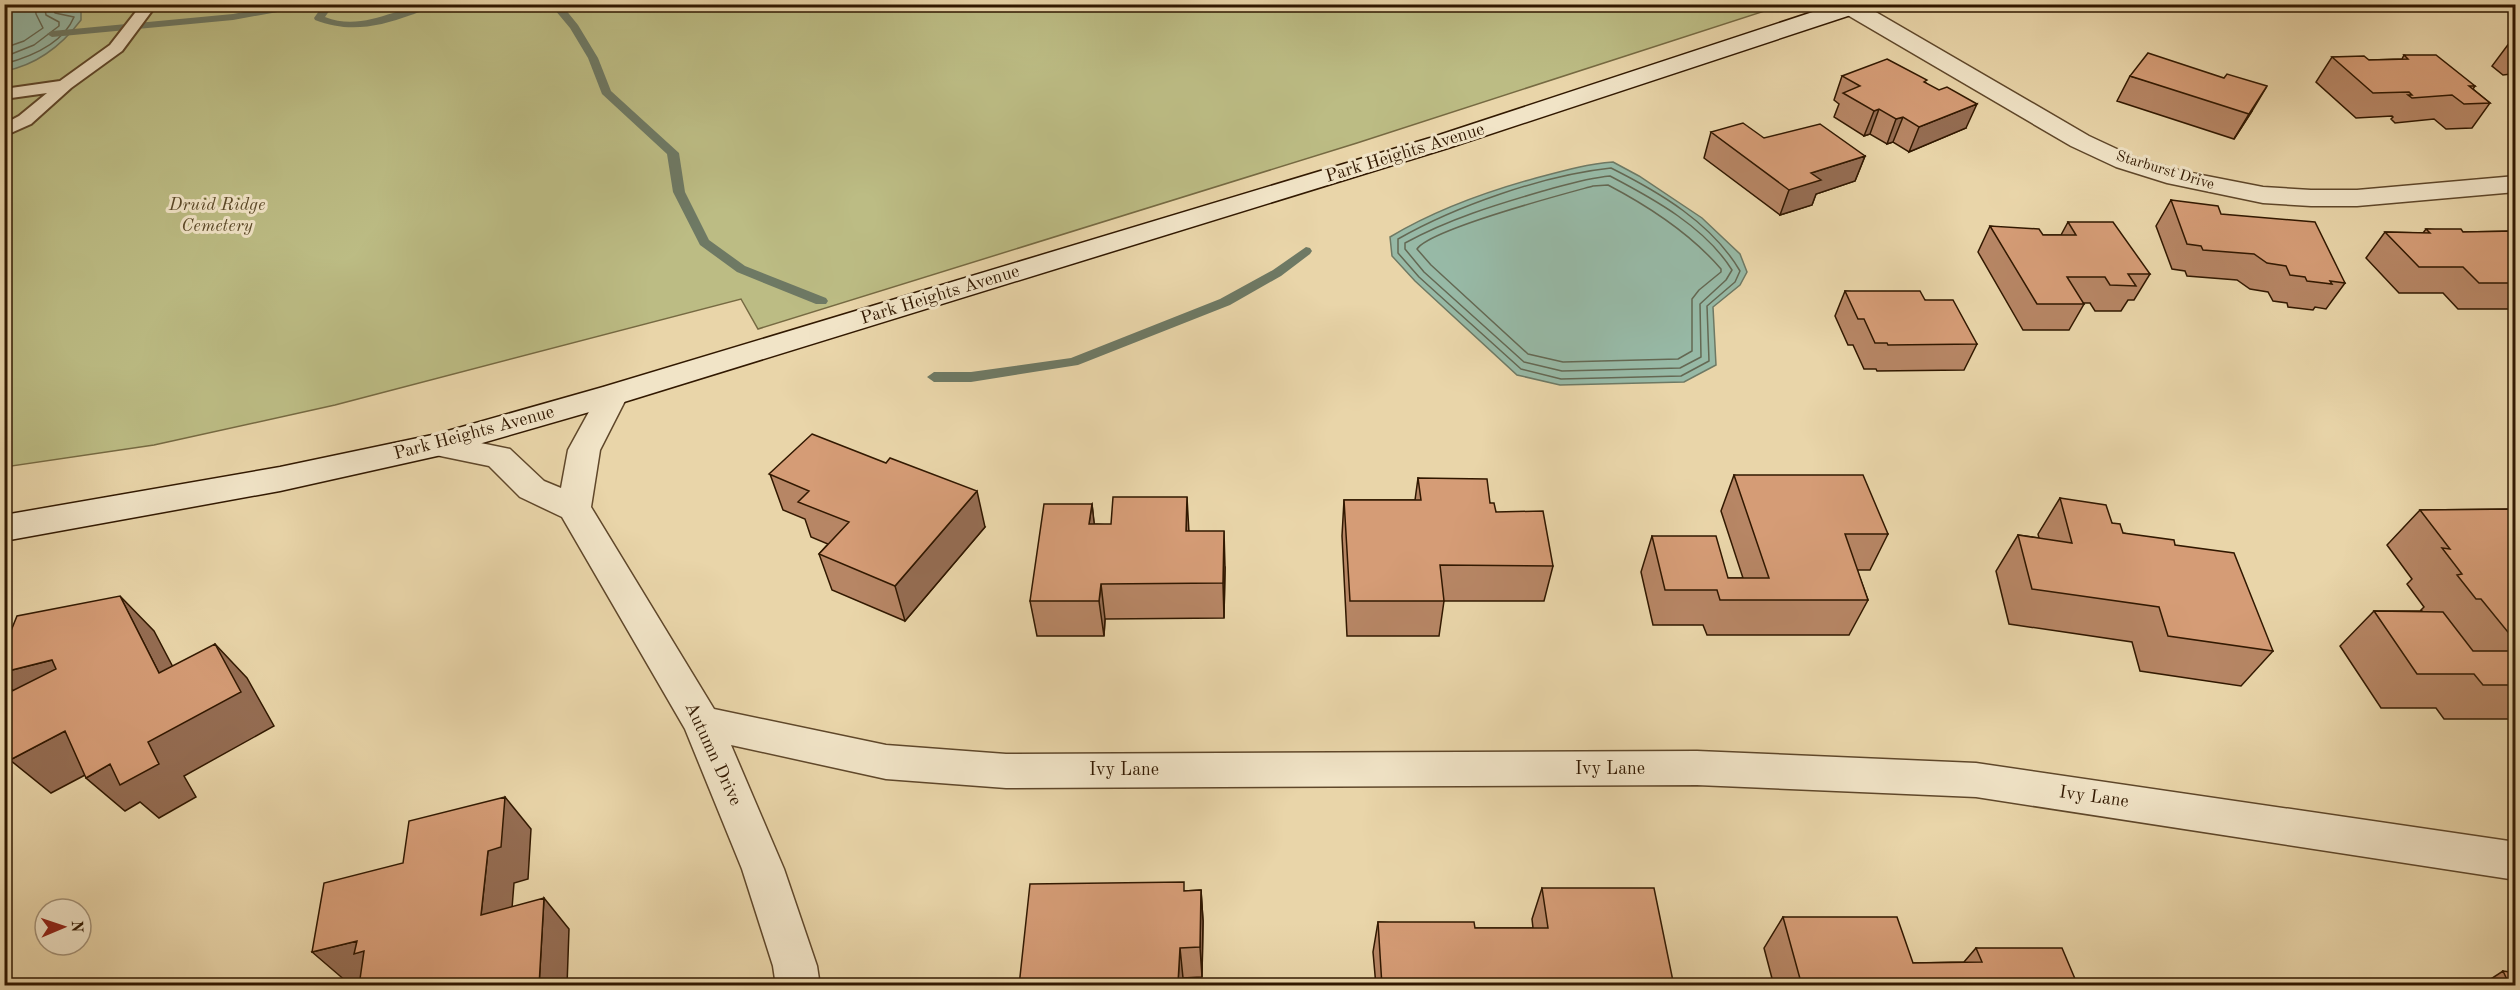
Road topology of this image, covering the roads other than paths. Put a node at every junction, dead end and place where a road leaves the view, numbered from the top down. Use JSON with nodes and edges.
{"nodes":[{"id":1,"x":150,"y":4,"type":"edge"},
{"id":2,"x":1856,"y":6,"type":"edge"},
{"id":3,"x":65,"y":85,"type":"junction"},
{"id":4,"x":4,"y":94,"type":"edge"},
{"id":5,"x":4,"y":131,"type":"edge"},
{"id":6,"x":2516,"y":184,"type":"edge"},
{"id":7,"x":613,"y":395,"type":"junction"},
{"id":8,"x":437,"y":445,"type":"junction"},
{"id":9,"x":574,"y":508,"type":"junction"},
{"id":10,"x":4,"y":528,"type":"edge"},
{"id":11,"x":702,"y":723,"type":"junction"},
{"id":12,"x":2516,"y":861,"type":"edge"},
{"id":13,"x":798,"y":986,"type":"edge"}],
"edges":[{"from":1,"to":3,"type":"lane"},
{"from":2,"to":6,"type":"street","name":"Starburst Drive"},
{"from":2,"to":7,"type":"street","name":"Park Heights Avenue"},
{"from":3,"to":4,"type":"lane"},
{"from":3,"to":5,"type":"lane"},
{"from":7,"to":8,"type":"street","name":"Park Heights Avenue"},
{"from":7,"to":9,"type":"street"},
{"from":8,"to":9,"type":"street"},
{"from":8,"to":10,"type":"street","name":"Park Heights Avenue"},
{"from":9,"to":11,"type":"street","name":"Autumn Drive"},
{"from":11,"to":12,"type":"street","name":"Ivy Lane"},
{"from":11,"to":13,"type":"street","name":"Autumn Drive"}]}
